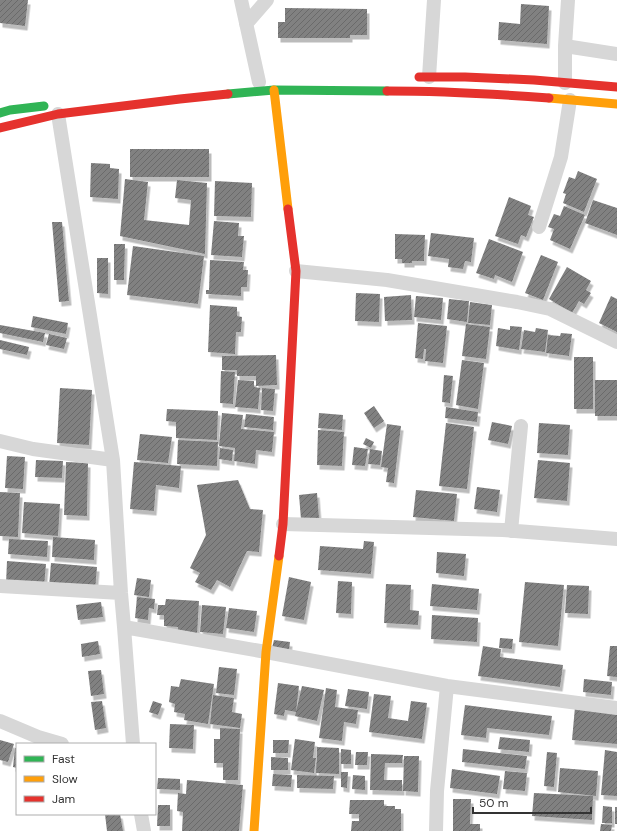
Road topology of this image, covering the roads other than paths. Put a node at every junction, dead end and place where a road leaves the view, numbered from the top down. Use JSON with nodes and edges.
{"nodes":[{"id":1,"x":240,"y":0,"type":"edge"},
{"id":2,"x":267,"y":0,"type":"edge"},
{"id":3,"x":434,"y":0,"type":"edge"},
{"id":4,"x":568,"y":0,"type":"edge"},
{"id":5,"x":246,"y":24,"type":"junction"},
{"id":6,"x":566,"y":46,"type":"junction"},
{"id":7,"x":617,"y":54,"type":"edge"},
{"id":8,"x":413,"y":77,"type":"dead end"},
{"id":9,"x":429,"y":77,"type":"junction"},
{"id":10,"x":259,"y":82,"type":"dead end"},
{"id":11,"x":565,"y":83,"type":"junction"},
{"id":12,"x":229,"y":85,"type":"dead end"},
{"id":13,"x":617,"y":87,"type":"edge"},
{"id":14,"x":274,"y":90,"type":"junction"},
{"id":15,"x":161,"y":92,"type":"dead end"},
{"id":16,"x":570,"y":100,"type":"junction"},
{"id":17,"x":617,"y":104,"type":"edge"},
{"id":18,"x":56,"y":110,"type":"junction"},
{"id":19,"x":0,"y":112,"type":"edge"},
{"id":20,"x":0,"y":128,"type":"edge"},
{"id":21,"x":539,"y":226,"type":"dead end"},
{"id":22,"x":296,"y":271,"type":"junction"},
{"id":23,"x":617,"y":342,"type":"edge"},
{"id":24,"x":521,"y":426,"type":"dead end"},
{"id":25,"x":0,"y":441,"type":"edge"},
{"id":26,"x":113,"y":460,"type":"junction"},
{"id":27,"x":283,"y":524,"type":"junction"},
{"id":28,"x":511,"y":531,"type":"junction"},
{"id":29,"x":617,"y":539,"type":"edge"},
{"id":30,"x":0,"y":586,"type":"edge"},
{"id":31,"x":121,"y":593,"type":"junction"},
{"id":32,"x":124,"y":627,"type":"junction"},
{"id":33,"x":266,"y":652,"type":"junction"},
{"id":34,"x":447,"y":686,"type":"junction"},
{"id":35,"x":617,"y":708,"type":"edge"},
{"id":36,"x":0,"y":721,"type":"edge"},
{"id":37,"x":59,"y":743,"type":"edge"},
{"id":38,"x":133,"y":743,"type":"edge"},
{"id":39,"x":141,"y":815,"type":"edge"},
{"id":40,"x":144,"y":831,"type":"edge"},
{"id":41,"x":254,"y":831,"type":"edge"},
{"id":42,"x":436,"y":831,"type":"edge"}],
"edges":[{"from":1,"to":5,"type":"street"},
{"from":2,"to":5,"type":"street"},
{"from":3,"to":9,"type":"street"},
{"from":4,"to":6,"type":"street"},
{"from":5,"to":10,"type":"street"},
{"from":6,"to":7,"type":"street"},
{"from":6,"to":11,"type":"street"},
{"from":8,"to":9,"type":"main road"},
{"from":9,"to":11,"type":"main road"},
{"from":11,"to":13,"type":"main road"},
{"from":12,"to":15,"type":"main road"},
{"from":14,"to":16,"type":"main road"},
{"from":14,"to":18,"type":"main road"},
{"from":14,"to":22,"type":"main road"},
{"from":16,"to":17,"type":"main road"},
{"from":16,"to":21,"type":"street"},
{"from":18,"to":19,"type":"main road"},
{"from":18,"to":20,"type":"main road"},
{"from":18,"to":26,"type":"street"},
{"from":22,"to":23,"type":"street"},
{"from":22,"to":27,"type":"main road"},
{"from":24,"to":28,"type":"street"},
{"from":25,"to":26,"type":"street"},
{"from":26,"to":31,"type":"street"},
{"from":27,"to":28,"type":"street"},
{"from":27,"to":33,"type":"main road"},
{"from":28,"to":29,"type":"street"},
{"from":30,"to":31,"type":"street"},
{"from":31,"to":32,"type":"street"},
{"from":32,"to":33,"type":"street"},
{"from":32,"to":38,"type":"street"},
{"from":33,"to":34,"type":"street"},
{"from":33,"to":41,"type":"main road"},
{"from":34,"to":35,"type":"street"},
{"from":34,"to":42,"type":"street"},
{"from":36,"to":37,"type":"street"},
{"from":39,"to":40,"type":"street"}]}
